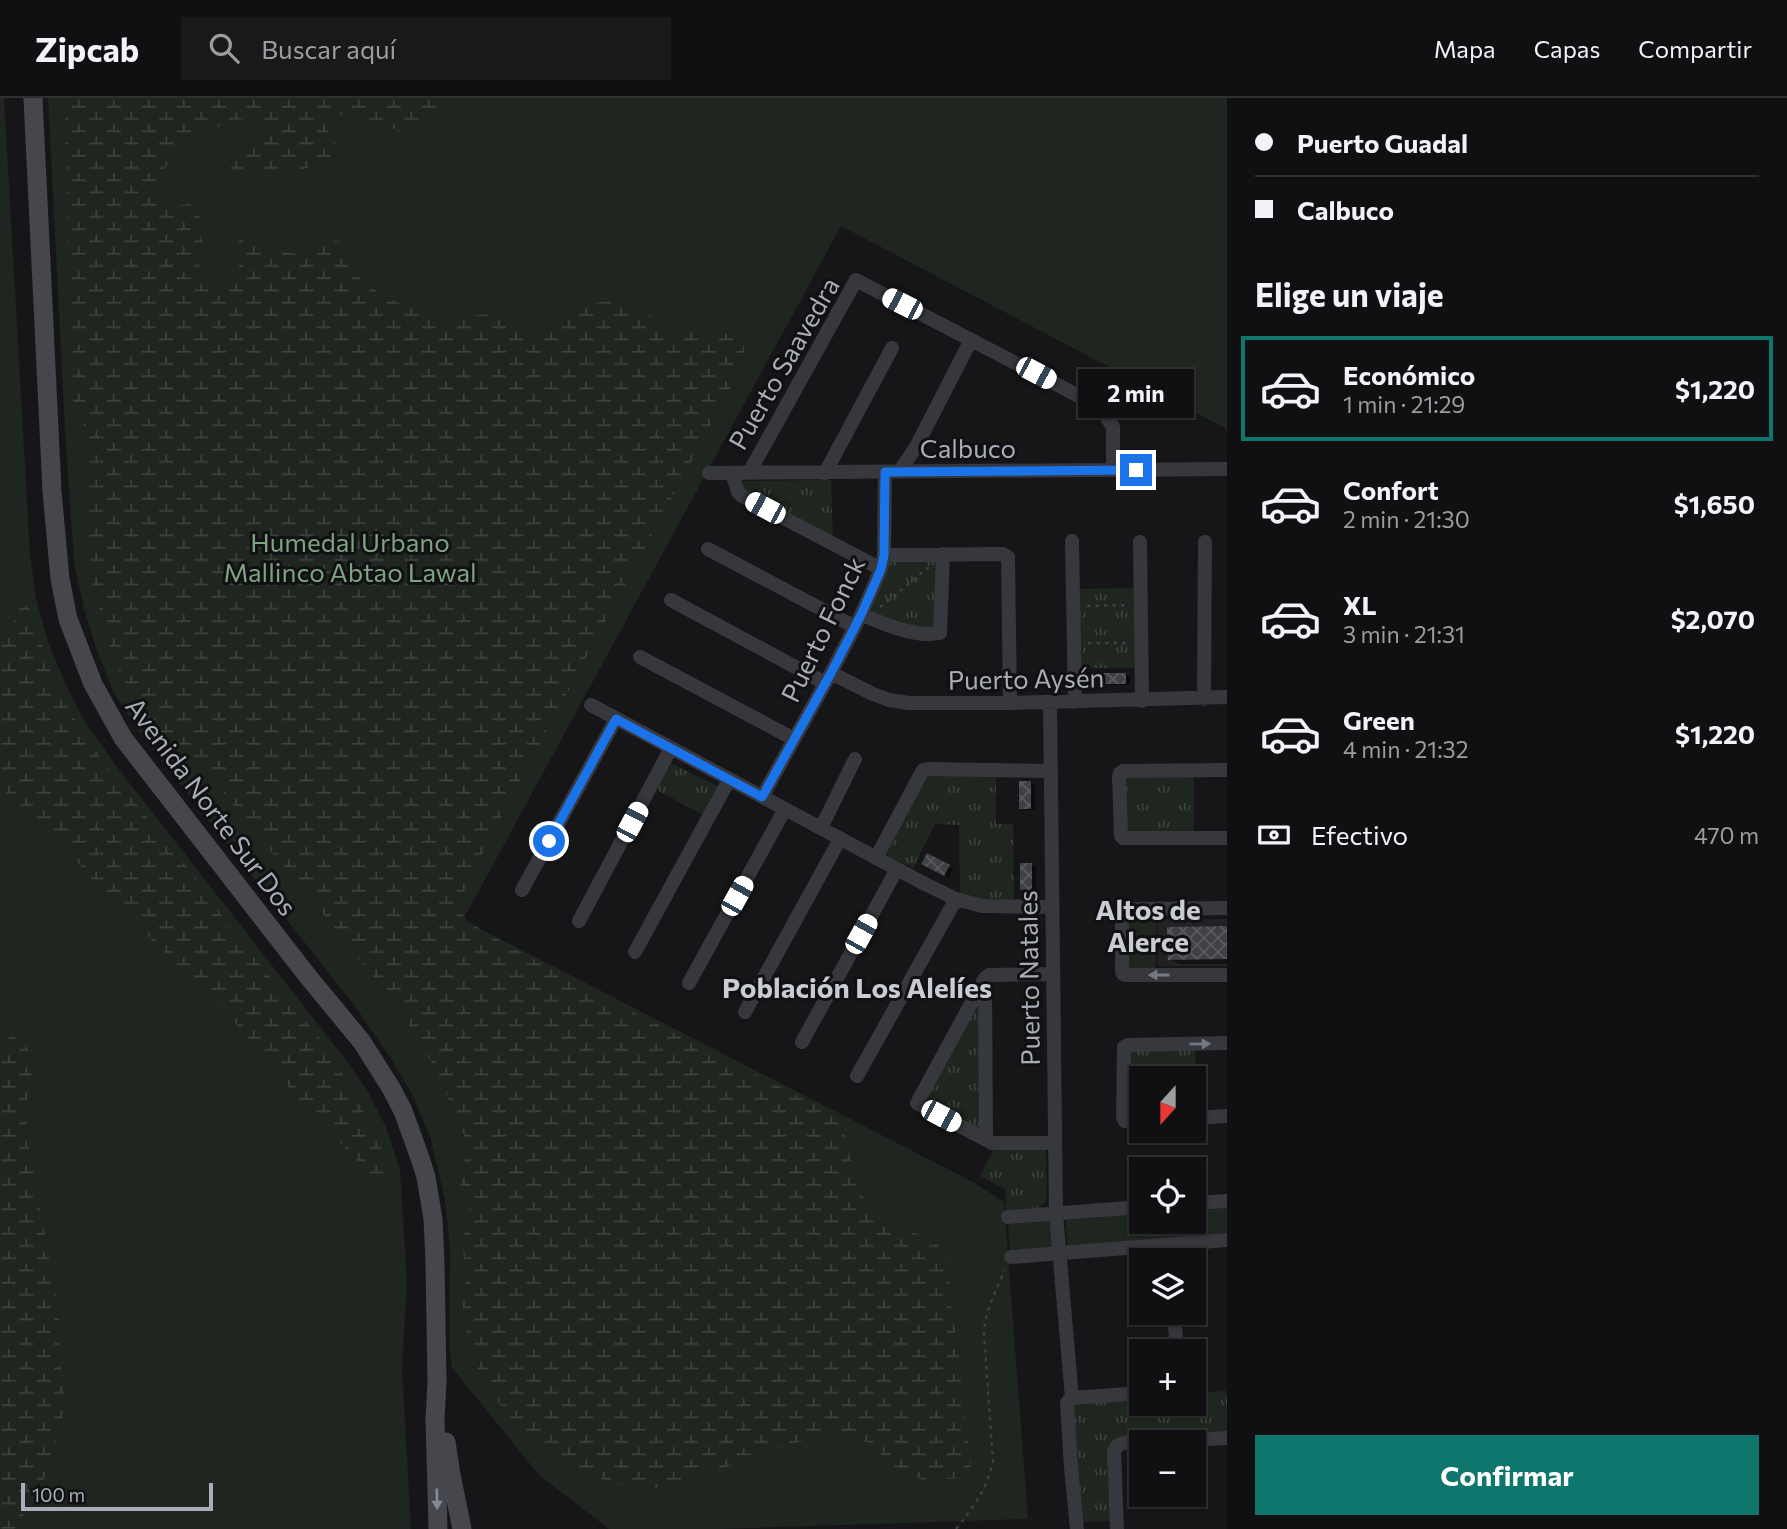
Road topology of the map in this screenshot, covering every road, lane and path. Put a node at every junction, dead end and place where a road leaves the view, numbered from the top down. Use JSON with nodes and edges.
{"nodes":[{"id":1,"x":33,"y":98,"type":"edge"},
{"id":2,"x":971,"y":340,"type":"junction"},
{"id":3,"x":892,"y":348,"type":"dead end"},
{"id":4,"x":1113,"y":470,"type":"junction"},
{"id":5,"x":1227,"y":470,"type":"edge"},
{"id":6,"x":825,"y":472,"type":"junction"},
{"id":7,"x":892,"y":472,"type":"junction"},
{"id":8,"x":709,"y":473,"type":"dead end"},
{"id":9,"x":732,"y":473,"type":"junction"},
{"id":10,"x":748,"y":473,"type":"junction"},
{"id":11,"x":1072,"y":541,"type":"dead end"},
{"id":12,"x":1140,"y":542,"type":"dead end"},
{"id":13,"x":1205,"y":542,"type":"dead end"},
{"id":14,"x":708,"y":549,"type":"dead end"},
{"id":15,"x":943,"y":554,"type":"junction"},
{"id":16,"x":883,"y":562,"type":"junction"},
{"id":17,"x":671,"y":600,"type":"dead end"},
{"id":18,"x":1141,"y":605,"type":"junction"},
{"id":19,"x":1073,"y":606,"type":"junction"},
{"id":20,"x":860,"y":620,"type":"junction"},
{"id":21,"x":1074,"y":643,"type":"junction"},
{"id":22,"x":1141,"y":643,"type":"junction"},
{"id":23,"x":640,"y":657,"type":"dead end"},
{"id":24,"x":828,"y":678,"type":"junction"},
{"id":25,"x":1227,"y":697,"type":"edge"},
{"id":26,"x":1204,"y":699,"type":"junction"},
{"id":27,"x":1142,"y":701,"type":"junction"},
{"id":28,"x":1075,"y":702,"type":"junction"},
{"id":29,"x":1050,"y":703,"type":"junction"},
{"id":30,"x":1010,"y":704,"type":"junction"},
{"id":31,"x":591,"y":705,"type":"dead end"},
{"id":32,"x":616,"y":719,"type":"junction"},
{"id":33,"x":794,"y":739,"type":"junction"},
{"id":34,"x":671,"y":748,"type":"junction"},
{"id":35,"x":855,"y":759,"type":"dead end"},
{"id":36,"x":1227,"y":770,"type":"edge"},
{"id":37,"x":1051,"y":771,"type":"junction"},
{"id":38,"x":729,"y":780,"type":"junction"},
{"id":39,"x":762,"y":797,"type":"junction"},
{"id":40,"x":785,"y":809,"type":"junction"},
{"id":41,"x":821,"y":828,"type":"junction"},
{"id":42,"x":1227,"y":838,"type":"edge"},
{"id":43,"x":840,"y":839,"type":"junction"},
{"id":44,"x":876,"y":858,"type":"junction"},
{"id":45,"x":897,"y":869,"type":"junction"},
{"id":46,"x":522,"y":890,"type":"dead end"},
{"id":47,"x":956,"y":899,"type":"junction"},
{"id":48,"x":1052,"y":907,"type":"junction"},
{"id":49,"x":1227,"y":908,"type":"edge"},
{"id":50,"x":579,"y":920,"type":"dead end"},
{"id":51,"x":635,"y":952,"type":"dead end"},
{"id":52,"x":1053,"y":974,"type":"junction"},
{"id":53,"x":1227,"y":975,"type":"edge"},
{"id":54,"x":985,"y":978,"type":"junction"},
{"id":55,"x":689,"y":983,"type":"dead end"},
{"id":56,"x":745,"y":1012,"type":"dead end"},
{"id":57,"x":802,"y":1042,"type":"dead end"},
{"id":58,"x":1227,"y":1043,"type":"edge"},
{"id":59,"x":857,"y":1076,"type":"dead end"},
{"id":60,"x":1227,"y":1116,"type":"edge"},
{"id":61,"x":1206,"y":1117,"type":"edge"},
{"id":62,"x":1129,"y":1122,"type":"edge"},
{"id":63,"x":986,"y":1140,"type":"junction"},
{"id":64,"x":1055,"y":1143,"type":"junction"},
{"id":65,"x":1227,"y":1201,"type":"edge"},
{"id":66,"x":1206,"y":1202,"type":"edge"},
{"id":67,"x":1129,"y":1208,"type":"edge"},
{"id":68,"x":1056,"y":1214,"type":"junction"},
{"id":69,"x":1008,"y":1217,"type":"dead end"},
{"id":70,"x":1227,"y":1240,"type":"edge"},
{"id":71,"x":1168,"y":1245,"type":"junction"},
{"id":72,"x":1168,"y":1248,"type":"edge"},
{"id":73,"x":1060,"y":1254,"type":"junction"},
{"id":74,"x":1011,"y":1257,"type":"joint"},
{"id":75,"x":437,"y":1382,"type":"junction"},
{"id":76,"x":1129,"y":1394,"type":"edge"},
{"id":77,"x":1072,"y":1398,"type":"junction"},
{"id":78,"x":1227,"y":1438,"type":"edge"},
{"id":79,"x":1206,"y":1439,"type":"edge"},
{"id":80,"x":1129,"y":1443,"type":"edge"},
{"id":81,"x":438,"y":1529,"type":"edge"},
{"id":82,"x":462,"y":1529,"type":"edge"},
{"id":83,"x":956,"y":1529,"type":"edge"},
{"id":84,"x":1077,"y":1529,"type":"edge"},
{"id":85,"x":1118,"y":1529,"type":"edge"}],
"edges":[{"from":1,"to":75,"type":"main road","name":"Avenida Norte Sur Dos"},
{"from":2,"to":4,"type":"street","name":"Puerto Saavedra"},
{"from":2,"to":7,"type":"street"},
{"from":2,"to":10,"type":"street","name":"Puerto Saavedra"},
{"from":3,"to":6,"type":"street"},
{"from":4,"to":5,"type":"street","name":"Calbuco"},
{"from":4,"to":7,"type":"street","name":"Calbuco"},
{"from":6,"to":7,"type":"street","name":"Calbuco"},
{"from":6,"to":10,"type":"street","name":"Calbuco"},
{"from":7,"to":16,"type":"street","name":"Puerto Fonck"},
{"from":8,"to":9,"type":"street","name":"Calbuco"},
{"from":9,"to":10,"type":"street","name":"Calbuco"},
{"from":9,"to":16,"type":"street"},
{"from":11,"to":19,"type":"street"},
{"from":12,"to":18,"type":"street"},
{"from":13,"to":26,"type":"street"},
{"from":14,"to":20,"type":"street"},
{"from":15,"to":16,"type":"street"},
{"from":15,"to":20,"type":"path"},
{"from":15,"to":20,"type":"street"},
{"from":15,"to":30,"type":"street"},
{"from":16,"to":20,"type":"street","name":"Puerto Fonck"},
{"from":17,"to":24,"type":"street","name":"Puerto Aysén"},
{"from":18,"to":19,"type":"path"},
{"from":18,"to":22,"type":"street"},
{"from":19,"to":21,"type":"street"},
{"from":20,"to":24,"type":"street","name":"Puerto Fonck"},
{"from":21,"to":22,"type":"path"},
{"from":21,"to":28,"type":"street"},
{"from":22,"to":27,"type":"street"},
{"from":23,"to":33,"type":"street"},
{"from":24,"to":30,"type":"street","name":"Puerto Aysén"},
{"from":24,"to":33,"type":"street","name":"Puerto Fonck"},
{"from":25,"to":26,"type":"street","name":"Puerto Aysén"},
{"from":26,"to":27,"type":"street","name":"Puerto Aysén"},
{"from":27,"to":28,"type":"street","name":"Puerto Aysén"},
{"from":28,"to":29,"type":"street","name":"Puerto Aysén"},
{"from":29,"to":30,"type":"street","name":"Puerto Aysén"},
{"from":29,"to":37,"type":"street","name":"Puerto Natales"},
{"from":31,"to":32,"type":"street"},
{"from":32,"to":34,"type":"street"},
{"from":32,"to":46,"type":"street"},
{"from":33,"to":39,"type":"street","name":"Puerto Fonck"},
{"from":34,"to":38,"type":"street"},
{"from":34,"to":50,"type":"street"},
{"from":35,"to":41,"type":"street"},
{"from":36,"to":42,"type":"street"},
{"from":37,"to":44,"type":"street"},
{"from":37,"to":48,"type":"street","name":"Puerto Natales"},
{"from":38,"to":39,"type":"street"},
{"from":38,"to":51,"type":"street"},
{"from":39,"to":40,"type":"street"},
{"from":40,"to":41,"type":"street"},
{"from":40,"to":55,"type":"street"},
{"from":41,"to":43,"type":"street"},
{"from":43,"to":44,"type":"street"},
{"from":43,"to":56,"type":"street"},
{"from":44,"to":45,"type":"street"},
{"from":45,"to":47,"type":"street"},
{"from":45,"to":57,"type":"street"},
{"from":47,"to":48,"type":"street"},
{"from":47,"to":59,"type":"street"},
{"from":48,"to":52,"type":"street","name":"Puerto Natales"},
{"from":53,"to":49,"type":"street","one_way":true},
{"from":52,"to":54,"type":"street"},
{"from":52,"to":64,"type":"street","name":"Puerto Natales"},
{"from":54,"to":63,"type":"street"},
{"from":54,"to":63,"type":"street"},
{"from":62,"to":58,"type":"street","one_way":true},
{"from":60,"to":61,"type":"street"},
{"from":63,"to":64,"type":"street"},
{"from":64,"to":68,"type":"street","name":"Puerto Natales"},
{"from":65,"to":66,"type":"street"},
{"from":67,"to":68,"type":"street"},
{"from":68,"to":69,"type":"street"},
{"from":68,"to":73,"type":"street","name":"Puerto Natales"},
{"from":70,"to":71,"type":"street"},
{"from":71,"to":72,"type":"street"},
{"from":71,"to":73,"type":"street"},
{"from":73,"to":74,"type":"street"},
{"from":73,"to":77,"type":"street","name":"Puerto Natales"},
{"from":74,"to":83,"type":"path"},
{"from":75,"to":81,"type":"main road","one_way":true},
{"from":75,"to":82,"type":"main road"},
{"from":76,"to":77,"type":"street"},
{"from":77,"to":84,"type":"street","name":"Puerto Natales"},
{"from":78,"to":79,"type":"street"},
{"from":80,"to":85,"type":"street"}]}
